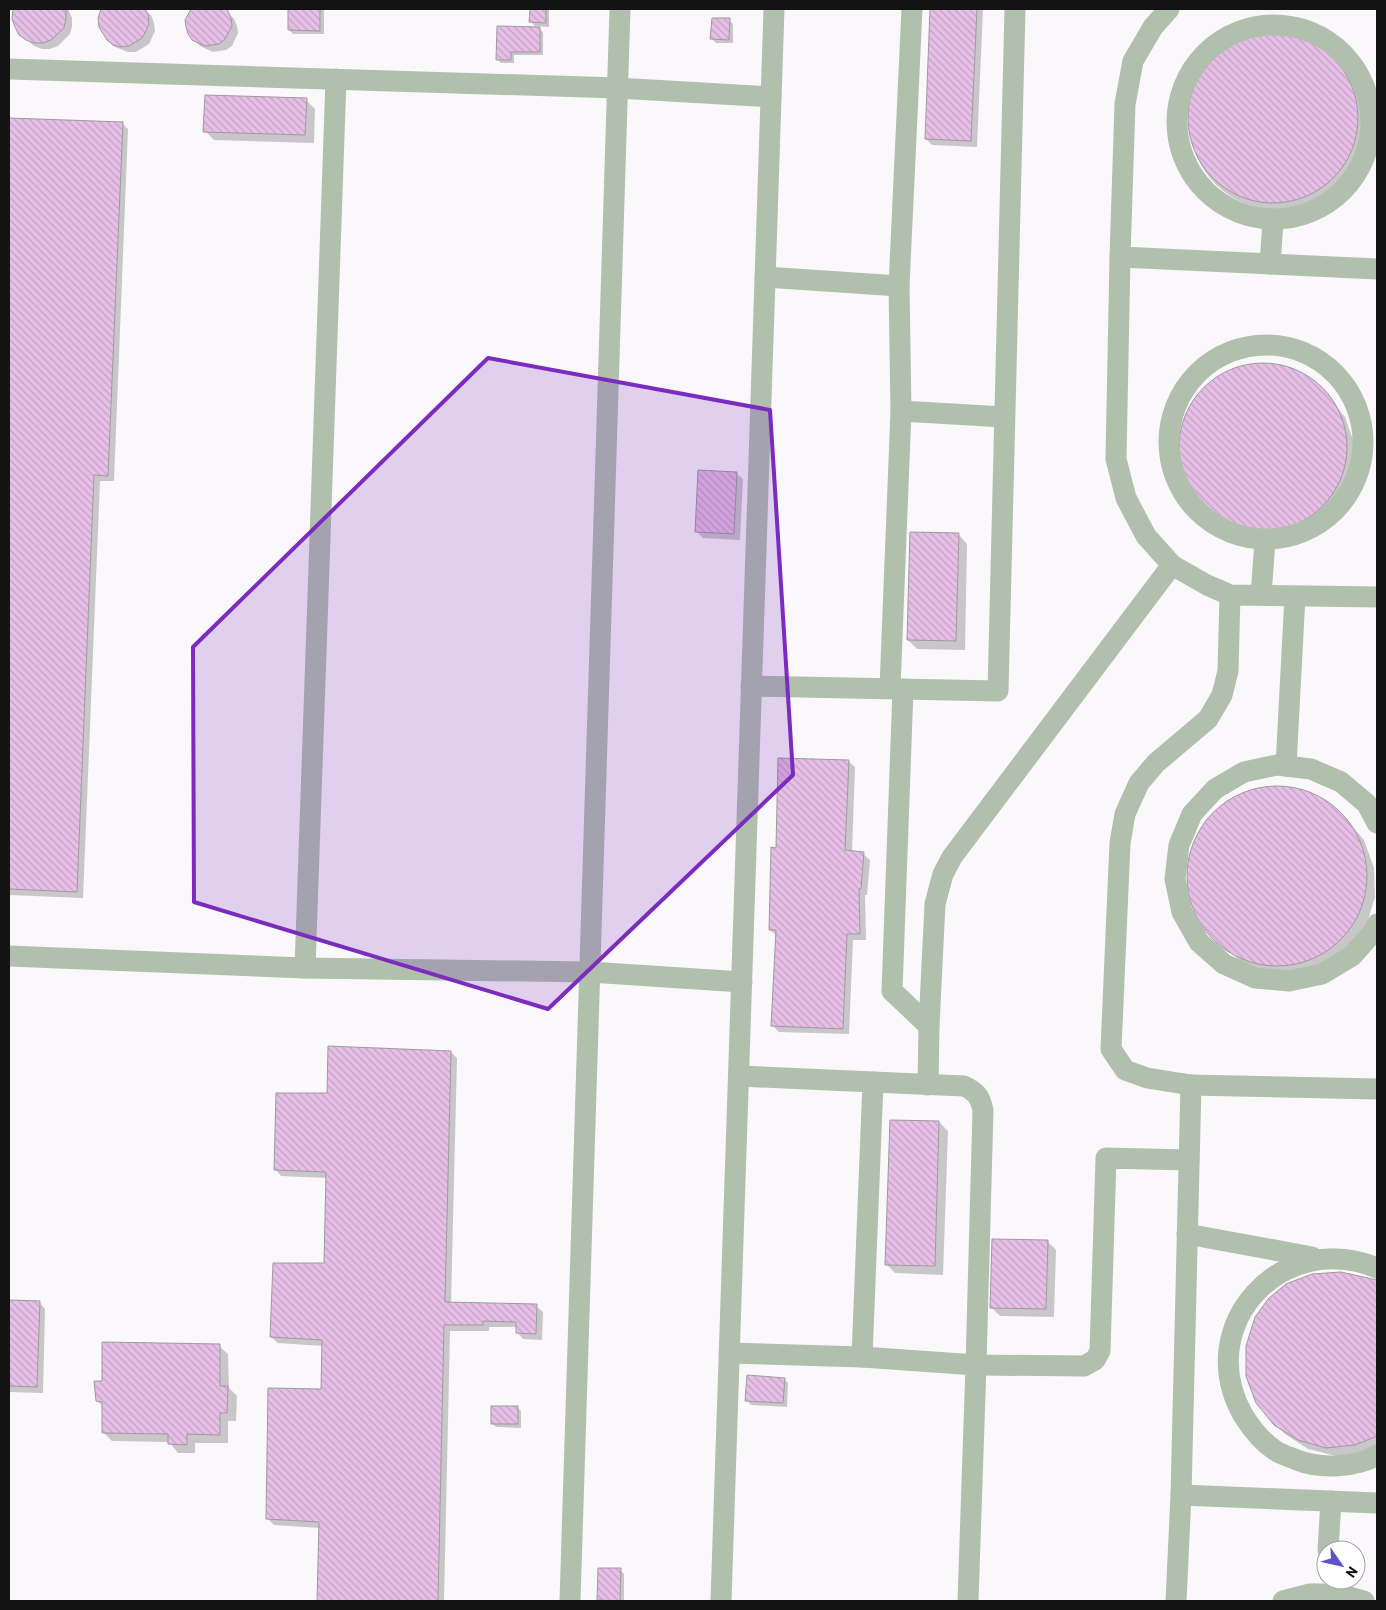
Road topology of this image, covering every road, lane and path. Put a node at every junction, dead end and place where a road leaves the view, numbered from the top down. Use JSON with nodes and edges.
{"nodes":[{"id":1,"x":620,"y":9,"type":"edge"},
{"id":2,"x":774,"y":9,"type":"edge"},
{"id":3,"x":912,"y":9,"type":"edge"},
{"id":4,"x":1015,"y":9,"type":"edge"},
{"id":5,"x":1169,"y":9,"type":"edge"},
{"id":6,"x":9,"y":69,"type":"edge"},
{"id":7,"x":336,"y":79,"type":"junction"},
{"id":8,"x":617,"y":88,"type":"junction"},
{"id":9,"x":771,"y":97,"type":"junction"},
{"id":10,"x":1273,"y":221,"type":"junction"},
{"id":11,"x":1120,"y":257,"type":"junction"},
{"id":12,"x":1270,"y":264,"type":"junction"},
{"id":13,"x":1377,"y":269,"type":"edge"},
{"id":14,"x":765,"y":277,"type":"junction"},
{"id":15,"x":899,"y":286,"type":"junction"},
{"id":16,"x":901,"y":411,"type":"junction"},
{"id":17,"x":1004,"y":417,"type":"junction"},
{"id":18,"x":1265,"y":541,"type":"junction"},
{"id":19,"x":1172,"y":565,"type":"junction"},
{"id":20,"x":1230,"y":595,"type":"junction"},
{"id":21,"x":1262,"y":595,"type":"junction"},
{"id":22,"x":1295,"y":596,"type":"junction"},
{"id":23,"x":1377,"y":597,"type":"edge"},
{"id":24,"x":752,"y":686,"type":"junction"},
{"id":25,"x":896,"y":688,"type":"junction"},
{"id":26,"x":1286,"y":766,"type":"junction"},
{"id":27,"x":1377,"y":822,"type":"edge"},
{"id":28,"x":1377,"y":924,"type":"edge"},
{"id":29,"x":9,"y":956,"type":"edge"},
{"id":30,"x":305,"y":968,"type":"junction"},
{"id":31,"x":590,"y":972,"type":"junction"},
{"id":32,"x":742,"y":982,"type":"junction"},
{"id":33,"x":930,"y":1026,"type":"junction"},
{"id":34,"x":738,"y":1076,"type":"junction"},
{"id":35,"x":873,"y":1082,"type":"junction"},
{"id":36,"x":928,"y":1085,"type":"junction"},
{"id":37,"x":1191,"y":1085,"type":"junction"},
{"id":38,"x":1377,"y":1089,"type":"edge"},
{"id":39,"x":1190,"y":1160,"type":"junction"},
{"id":40,"x":1187,"y":1234,"type":"junction"},
{"id":41,"x":1319,"y":1258,"type":"junction"},
{"id":42,"x":1377,"y":1268,"type":"edge"},
{"id":43,"x":729,"y":1353,"type":"junction"},
{"id":44,"x":862,"y":1357,"type":"junction"},
{"id":45,"x":976,"y":1365,"type":"junction"},
{"id":46,"x":1377,"y":1455,"type":"edge"},
{"id":47,"x":1181,"y":1496,"type":"junction"},
{"id":48,"x":1330,"y":1501,"type":"junction"},
{"id":49,"x":1377,"y":1502,"type":"edge"},
{"id":50,"x":1328,"y":1540,"type":"edge"},
{"id":51,"x":1320,"y":1590,"type":"edge"},
{"id":52,"x":1332,"y":1590,"type":"edge"},
{"id":53,"x":570,"y":1601,"type":"edge"},
{"id":54,"x":721,"y":1601,"type":"edge"},
{"id":55,"x":968,"y":1601,"type":"edge"},
{"id":56,"x":1176,"y":1601,"type":"edge"},
{"id":57,"x":1283,"y":1601,"type":"edge"},
{"id":58,"x":1364,"y":1601,"type":"edge"}],
"edges":[{"from":1,"to":8,"type":"lane"},
{"from":2,"to":9,"type":"lane"},
{"from":3,"to":15,"type":"lane"},
{"from":4,"to":17,"type":"lane"},
{"from":5,"to":11,"type":"lane"},
{"from":6,"to":7,"type":"lane"},
{"from":7,"to":8,"type":"lane"},
{"from":7,"to":30,"type":"lane"},
{"from":8,"to":9,"type":"lane"},
{"from":8,"to":31,"type":"lane"},
{"from":9,"to":14,"type":"lane"},
{"from":10,"to":10,"type":"lane"},
{"from":10,"to":12,"type":"lane"},
{"from":11,"to":12,"type":"lane"},
{"from":11,"to":19,"type":"lane"},
{"from":12,"to":13,"type":"lane"},
{"from":14,"to":15,"type":"lane"},
{"from":14,"to":24,"type":"lane"},
{"from":15,"to":16,"type":"lane"},
{"from":16,"to":17,"type":"lane"},
{"from":16,"to":25,"type":"lane"},
{"from":17,"to":25,"type":"lane"},
{"from":18,"to":18,"type":"lane"},
{"from":18,"to":21,"type":"lane"},
{"from":19,"to":20,"type":"lane"},
{"from":19,"to":33,"type":"lane"},
{"from":20,"to":21,"type":"lane"},
{"from":20,"to":37,"type":"lane"},
{"from":21,"to":22,"type":"lane"},
{"from":22,"to":23,"type":"lane"},
{"from":22,"to":26,"type":"lane"},
{"from":24,"to":25,"type":"lane"},
{"from":24,"to":32,"type":"lane"},
{"from":25,"to":33,"type":"lane"},
{"from":26,"to":27,"type":"lane"},
{"from":26,"to":28,"type":"lane"},
{"from":29,"to":30,"type":"lane"},
{"from":30,"to":31,"type":"lane"},
{"from":31,"to":32,"type":"lane"},
{"from":31,"to":53,"type":"lane"},
{"from":32,"to":34,"type":"lane"},
{"from":33,"to":36,"type":"lane"},
{"from":34,"to":35,"type":"lane"},
{"from":34,"to":43,"type":"lane"},
{"from":35,"to":36,"type":"lane"},
{"from":35,"to":44,"type":"lane"},
{"from":36,"to":45,"type":"lane"},
{"from":37,"to":38,"type":"lane"},
{"from":37,"to":39,"type":"lane"},
{"from":39,"to":40,"type":"lane"},
{"from":39,"to":45,"type":"lane"},
{"from":40,"to":41,"type":"lane"},
{"from":40,"to":47,"type":"lane"},
{"from":41,"to":42,"type":"lane"},
{"from":41,"to":46,"type":"lane"},
{"from":43,"to":44,"type":"lane"},
{"from":43,"to":54,"type":"lane"},
{"from":44,"to":45,"type":"lane"},
{"from":45,"to":55,"type":"lane"},
{"from":47,"to":48,"type":"lane"},
{"from":47,"to":56,"type":"lane"},
{"from":48,"to":49,"type":"lane"},
{"from":48,"to":50,"type":"lane"},
{"from":51,"to":57,"type":"lane"},
{"from":52,"to":58,"type":"lane"}]}
